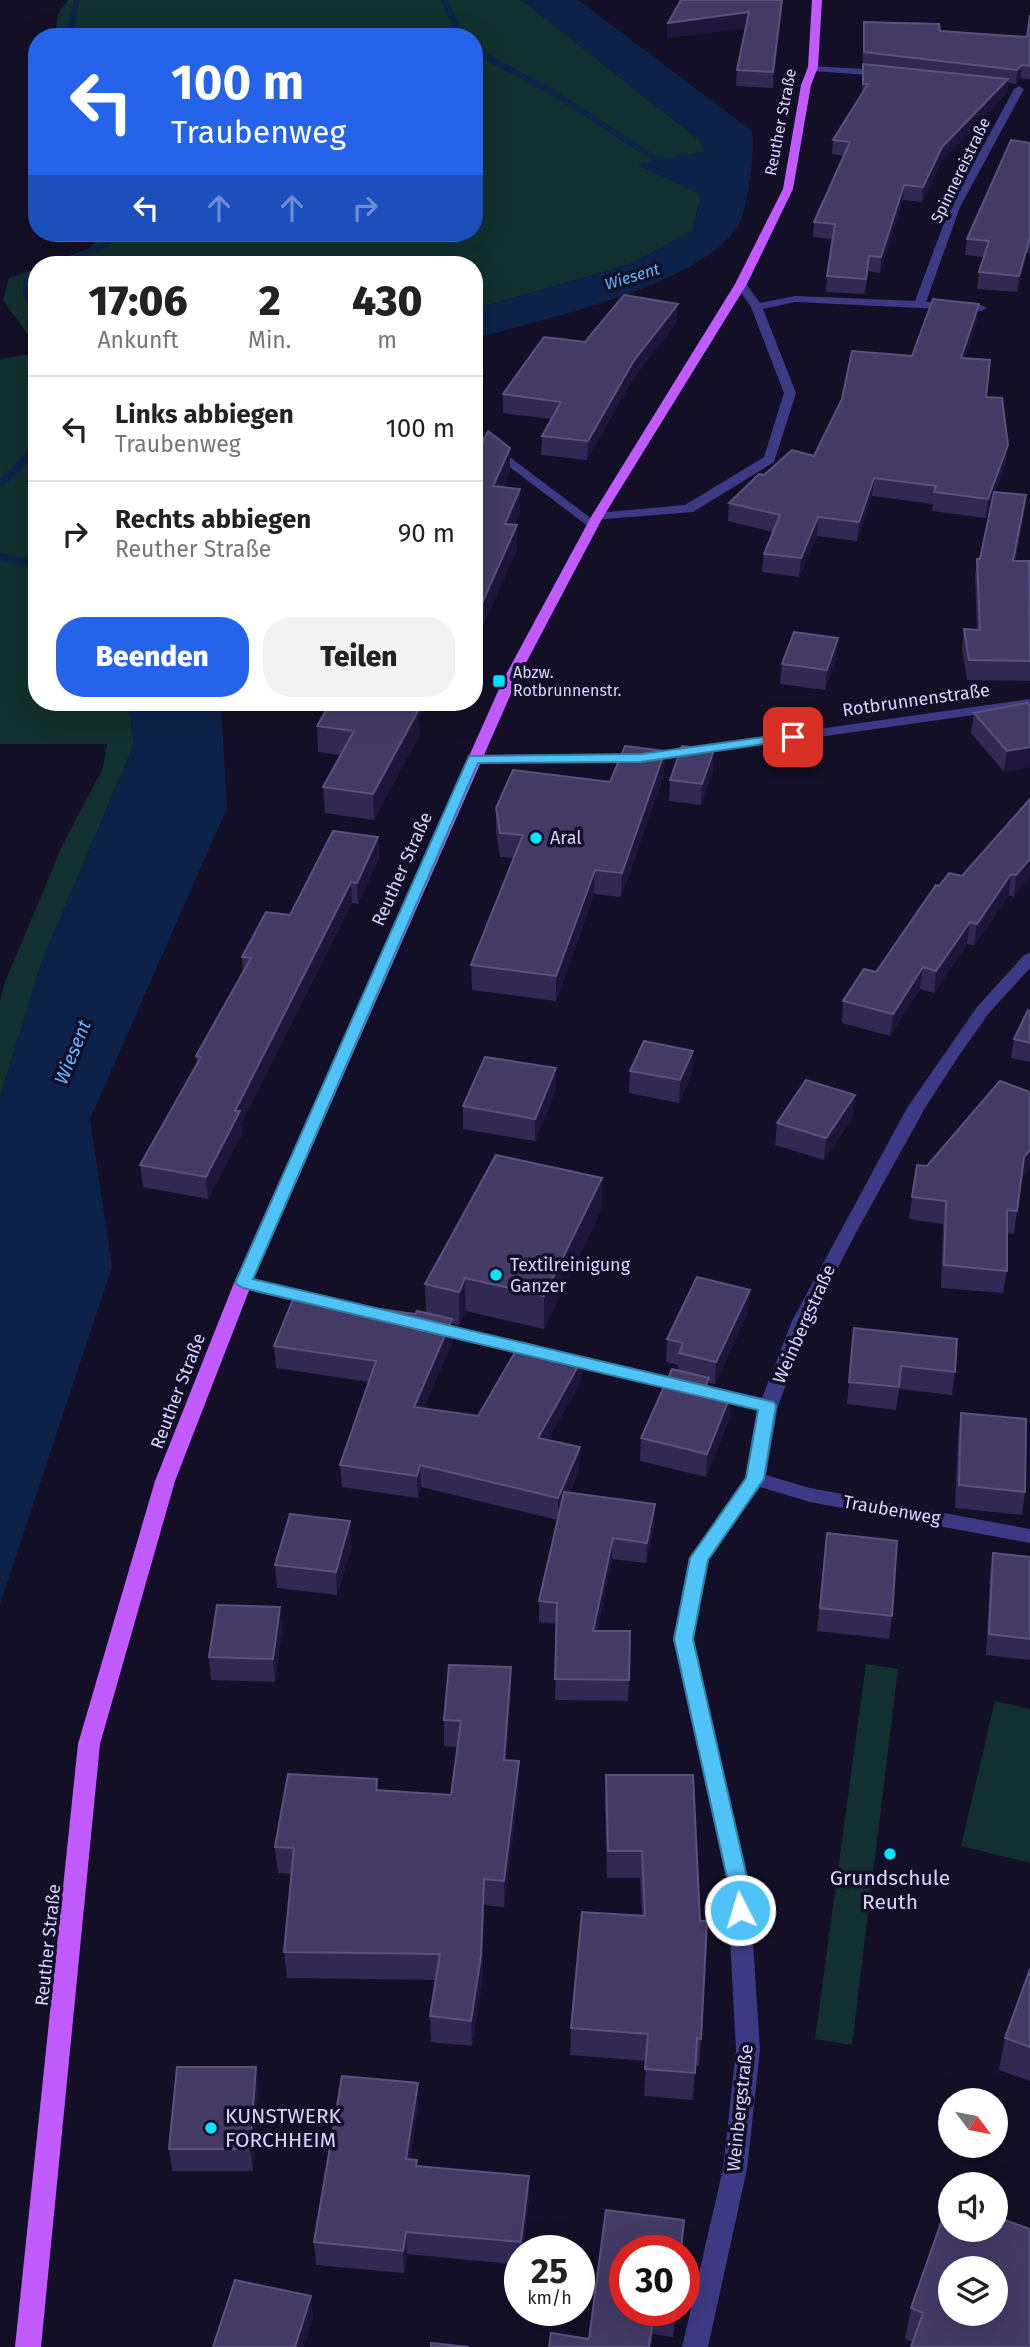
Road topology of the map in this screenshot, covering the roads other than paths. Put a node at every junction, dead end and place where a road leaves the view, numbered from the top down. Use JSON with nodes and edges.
{"nodes":[{"id":1,"x":817,"y":0,"type":"edge"},
{"id":2,"x":812,"y":68,"type":"junction"},
{"id":3,"x":891,"y":74,"type":"edge"},
{"id":4,"x":1006,"y":88,"type":"edge"},
{"id":5,"x":1024,"y":90,"type":"edge"},
{"id":6,"x":741,"y":284,"type":"junction"},
{"id":7,"x":919,"y":305,"type":"junction"},
{"id":8,"x":757,"y":307,"type":"junction"},
{"id":9,"x":981,"y":308,"type":"edge"},
{"id":10,"x":483,"y":441,"type":"edge"},
{"id":11,"x":595,"y":521,"type":"junction"},
{"id":12,"x":1030,"y":703,"type":"edge"},
{"id":13,"x":474,"y":759,"type":"junction"},
{"id":14,"x":1030,"y":958,"type":"edge"},
{"id":15,"x":243,"y":1283,"type":"junction"},
{"id":16,"x":351,"y":1308,"type":"edge"},
{"id":17,"x":418,"y":1324,"type":"edge"},
{"id":18,"x":768,"y":1406,"type":"junction"},
{"id":19,"x":755,"y":1479,"type":"junction"},
{"id":20,"x":1030,"y":1536,"type":"edge"},
{"id":21,"x":28,"y":2347,"type":"edge"},
{"id":22,"x":695,"y":2347,"type":"edge"}],
"edges":[{"from":1,"to":2,"type":"main road","name":"Reuther Straße"},
{"from":2,"to":3,"type":"street"},
{"from":2,"to":6,"type":"main road","name":"Reuther Straße"},
{"from":4,"to":5,"type":"street"},
{"from":5,"to":7,"type":"street","name":"Spinnereistraße"},
{"from":6,"to":8,"type":"street"},
{"from":6,"to":11,"type":"main road","name":"Reuther Straße"},
{"from":7,"to":8,"type":"street"},
{"from":7,"to":9,"type":"street"},
{"from":8,"to":11,"type":"street"},
{"from":10,"to":11,"type":"street"},
{"from":11,"to":13,"type":"main road","name":"Reuther Straße"},
{"from":12,"to":13,"type":"street","name":"Rotbrunnenstraße"},
{"from":13,"to":15,"type":"main road","name":"Reuther Straße"},
{"from":14,"to":18,"type":"street","name":"Weinbergstraße"},
{"from":15,"to":16,"type":"street"},
{"from":15,"to":21,"type":"main road","name":"Reuther Straße"},
{"from":17,"to":18,"type":"street"},
{"from":18,"to":19,"type":"street","name":"Weinbergstraße"},
{"from":19,"to":20,"type":"street","name":"Traubenweg"},
{"from":19,"to":22,"type":"street","name":"Weinbergstraße"}]}
